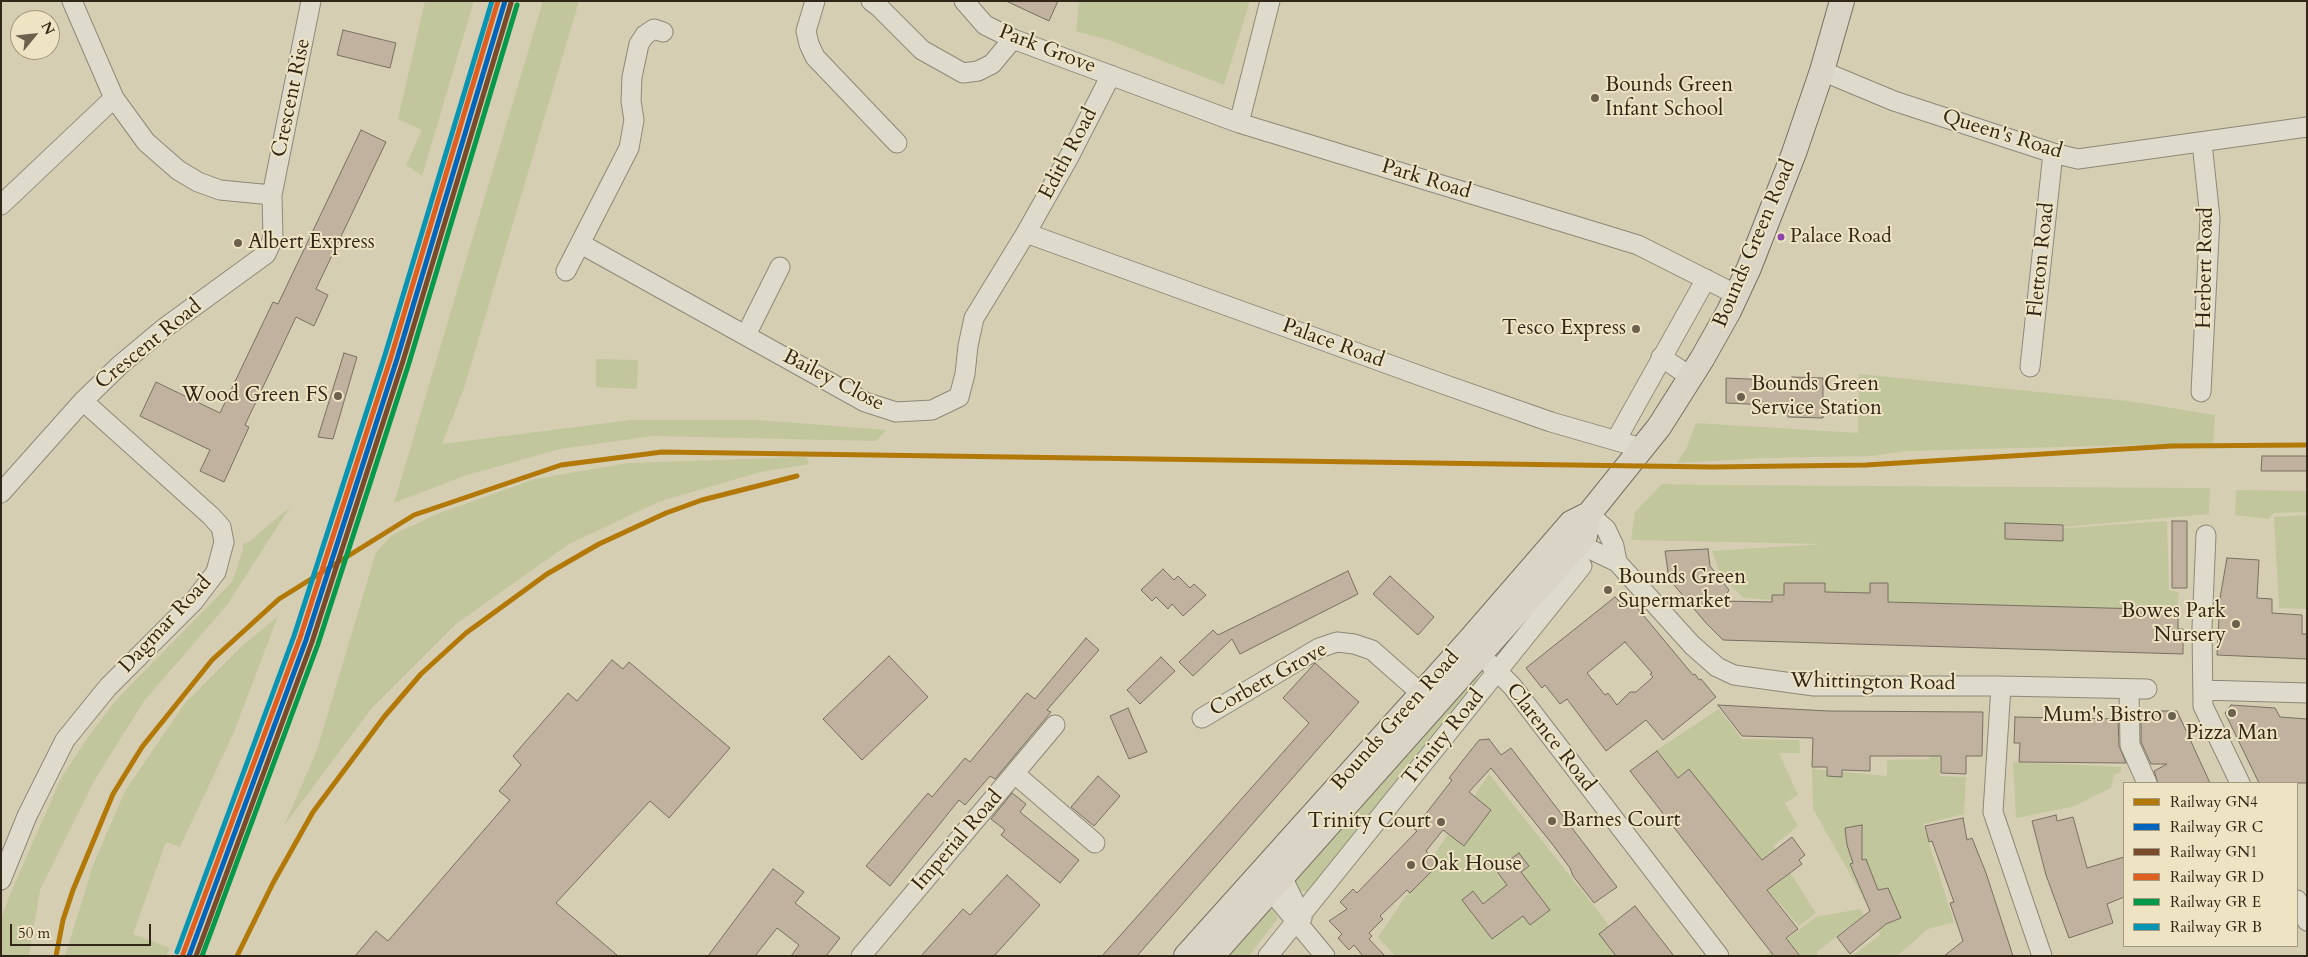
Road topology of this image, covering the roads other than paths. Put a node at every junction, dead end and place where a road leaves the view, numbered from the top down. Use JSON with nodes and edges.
{"nodes":[{"id":1,"x":72,"y":1,"type":"edge"},
{"id":2,"x":312,"y":1,"type":"edge"},
{"id":3,"x":814,"y":1,"type":"edge"},
{"id":4,"x":870,"y":1,"type":"edge"},
{"id":5,"x":964,"y":1,"type":"edge"},
{"id":6,"x":1270,"y":1,"type":"edge"},
{"id":7,"x":1842,"y":1,"type":"edge"},
{"id":8,"x":663,"y":32,"type":"dead end"},
{"id":9,"x":1013,"y":39,"type":"junction"},
{"id":10,"x":1822,"y":71,"type":"junction"},
{"id":11,"x":1111,"y":74,"type":"junction"},
{"id":12,"x":114,"y":98,"type":"junction"},
{"id":13,"x":1239,"y":123,"type":"junction"},
{"id":14,"x":2307,"y":128,"type":"edge"},
{"id":15,"x":2202,"y":143,"type":"junction"},
{"id":16,"x":897,"y":144,"type":"dead end"},
{"id":17,"x":2053,"y":153,"type":"junction"},
{"id":18,"x":272,"y":194,"type":"junction"},
{"id":19,"x":1,"y":205,"type":"edge"},
{"id":20,"x":1026,"y":233,"type":"junction"},
{"id":21,"x":580,"y":244,"type":"junction"},
{"id":22,"x":780,"y":267,"type":"dead end"},
{"id":23,"x":566,"y":271,"type":"dead end"},
{"id":24,"x":1706,"y":279,"type":"junction"},
{"id":25,"x":1737,"y":295,"type":"junction"},
{"id":26,"x":746,"y":336,"type":"junction"},
{"id":27,"x":1661,"y":357,"type":"junction"},
{"id":28,"x":2030,"y":367,"type":"dead end"},
{"id":29,"x":1691,"y":377,"type":"junction"},
{"id":30,"x":2201,"y":392,"type":"dead end"},
{"id":31,"x":83,"y":401,"type":"junction"},
{"id":32,"x":1635,"y":443,"type":"junction"},
{"id":33,"x":1,"y":493,"type":"edge"},
{"id":34,"x":1594,"y":509,"type":"junction"},
{"id":35,"x":2206,"y":534,"type":"dead end"},
{"id":36,"x":1580,"y":555,"type":"junction"},
{"id":37,"x":1617,"y":562,"type":"junction"},
{"id":38,"x":1474,"y":649,"type":"junction"},
{"id":39,"x":1498,"y":672,"type":"junction"},
{"id":40,"x":2001,"y":686,"type":"junction"},
{"id":41,"x":2203,"y":690,"type":"junction"},
{"id":42,"x":2307,"y":693,"type":"edge"},
{"id":43,"x":1427,"y":698,"type":"junction"},
{"id":44,"x":1202,"y":718,"type":"dead end"},
{"id":45,"x":1055,"y":725,"type":"dead end"},
{"id":46,"x":1015,"y":774,"type":"junction"},
{"id":47,"x":2147,"y":782,"type":"edge"},
{"id":48,"x":2240,"y":782,"type":"edge"},
{"id":49,"x":1096,"y":843,"type":"dead end"},
{"id":50,"x":1271,"y":875,"type":"junction"},
{"id":51,"x":1,"y":880,"type":"edge"},
{"id":52,"x":2298,"y":902,"type":"edge"},
{"id":53,"x":1300,"y":919,"type":"junction"},
{"id":54,"x":2307,"y":921,"type":"edge"},
{"id":55,"x":861,"y":956,"type":"edge"},
{"id":56,"x":1186,"y":956,"type":"edge"},
{"id":57,"x":1212,"y":956,"type":"edge"},
{"id":58,"x":1268,"y":956,"type":"edge"},
{"id":59,"x":1326,"y":956,"type":"edge"},
{"id":60,"x":1720,"y":956,"type":"edge"},
{"id":61,"x":2042,"y":956,"type":"edge"}],
"edges":[{"from":1,"to":12,"type":"street"},
{"from":2,"to":18,"type":"street","name":"Crescent Rise"},
{"from":3,"to":16,"type":"street"},
{"from":4,"to":9,"type":"street"},
{"from":5,"to":9,"type":"street","name":"Park Grove"},
{"from":6,"to":13,"type":"street"},
{"from":7,"to":10,"type":"main road","name":"Bounds Green Road"},
{"from":8,"to":21,"type":"street"},
{"from":9,"to":11,"type":"street","name":"Park Grove"},
{"from":10,"to":17,"type":"street","name":"Queen's Road"},
{"from":10,"to":25,"type":"main road","name":"Bounds Green Road"},
{"from":11,"to":13,"type":"street","name":"Park Road"},
{"from":11,"to":20,"type":"street","name":"Edith Road"},
{"from":12,"to":18,"type":"street"},
{"from":12,"to":19,"type":"street"},
{"from":13,"to":24,"type":"street","name":"Park Road"},
{"from":14,"to":15,"type":"street","name":"Queen's Road"},
{"from":15,"to":17,"type":"street","name":"Queen's Road"},
{"from":15,"to":30,"type":"street","name":"Herbert Road"},
{"from":17,"to":28,"type":"street","name":"Fletton Road"},
{"from":18,"to":31,"type":"street","name":"Crescent Road"},
{"from":20,"to":26,"type":"street","name":"Bailey Close"},
{"from":20,"to":32,"type":"street","name":"Palace Road"},
{"from":21,"to":23,"type":"street"},
{"from":21,"to":26,"type":"street","name":"Bailey Close"},
{"from":22,"to":26,"type":"street"},
{"from":24,"to":25,"type":"street","name":"Park Road"},
{"from":24,"to":27,"type":"street"},
{"from":25,"to":29,"type":"main road","name":"Bounds Green Road"},
{"from":27,"to":29,"type":"street"},
{"from":27,"to":32,"type":"street"},
{"from":29,"to":32,"type":"main road","name":"Bounds Green Road"},
{"from":31,"to":33,"type":"street","name":"Crescent Road"},
{"from":31,"to":51,"type":"street","name":"Dagmar Road"},
{"from":32,"to":34,"type":"main road","name":"Bounds Green Road"},
{"from":34,"to":36,"type":"main road","name":"Bounds Green Road"},
{"from":34,"to":37,"type":"street","name":"Whittington Road"},
{"from":34,"to":38,"type":"main road","name":"Bounds Green Road"},
{"from":35,"to":41,"type":"street"},
{"from":36,"to":37,"type":"street","name":"Whittington Road"},
{"from":36,"to":38,"type":"main road","name":"Bounds Green Road"},
{"from":36,"to":39,"type":"street","name":"Trinity Road"},
{"from":37,"to":40,"type":"street","name":"Whittington Road"},
{"from":38,"to":39,"type":"street","name":"Clarence Road"},
{"from":38,"to":43,"type":"main road","name":"Bounds Green Road"},
{"from":39,"to":53,"type":"street","name":"Trinity Road"},
{"from":39,"to":60,"type":"street","name":"Clarence Road"},
{"from":40,"to":47,"type":"street","name":"Whittington Road"},
{"from":40,"to":61,"type":"street"},
{"from":41,"to":42,"type":"street"},
{"from":41,"to":48,"type":"street"},
{"from":43,"to":44,"type":"street","name":"Corbett Grove"},
{"from":43,"to":50,"type":"main road","name":"Bounds Green Road"},
{"from":45,"to":46,"type":"street","name":"Imperial Road"},
{"from":46,"to":49,"type":"street"},
{"from":46,"to":55,"type":"street","name":"Imperial Road"},
{"from":50,"to":53,"type":"street"},
{"from":50,"to":56,"type":"main road","name":"Bounds Green Road"},
{"from":50,"to":57,"type":"main road","name":"Bounds Green Road"},
{"from":52,"to":54,"type":"street"},
{"from":53,"to":58,"type":"street","name":"Trinity Road"},
{"from":53,"to":59,"type":"street"}]}
